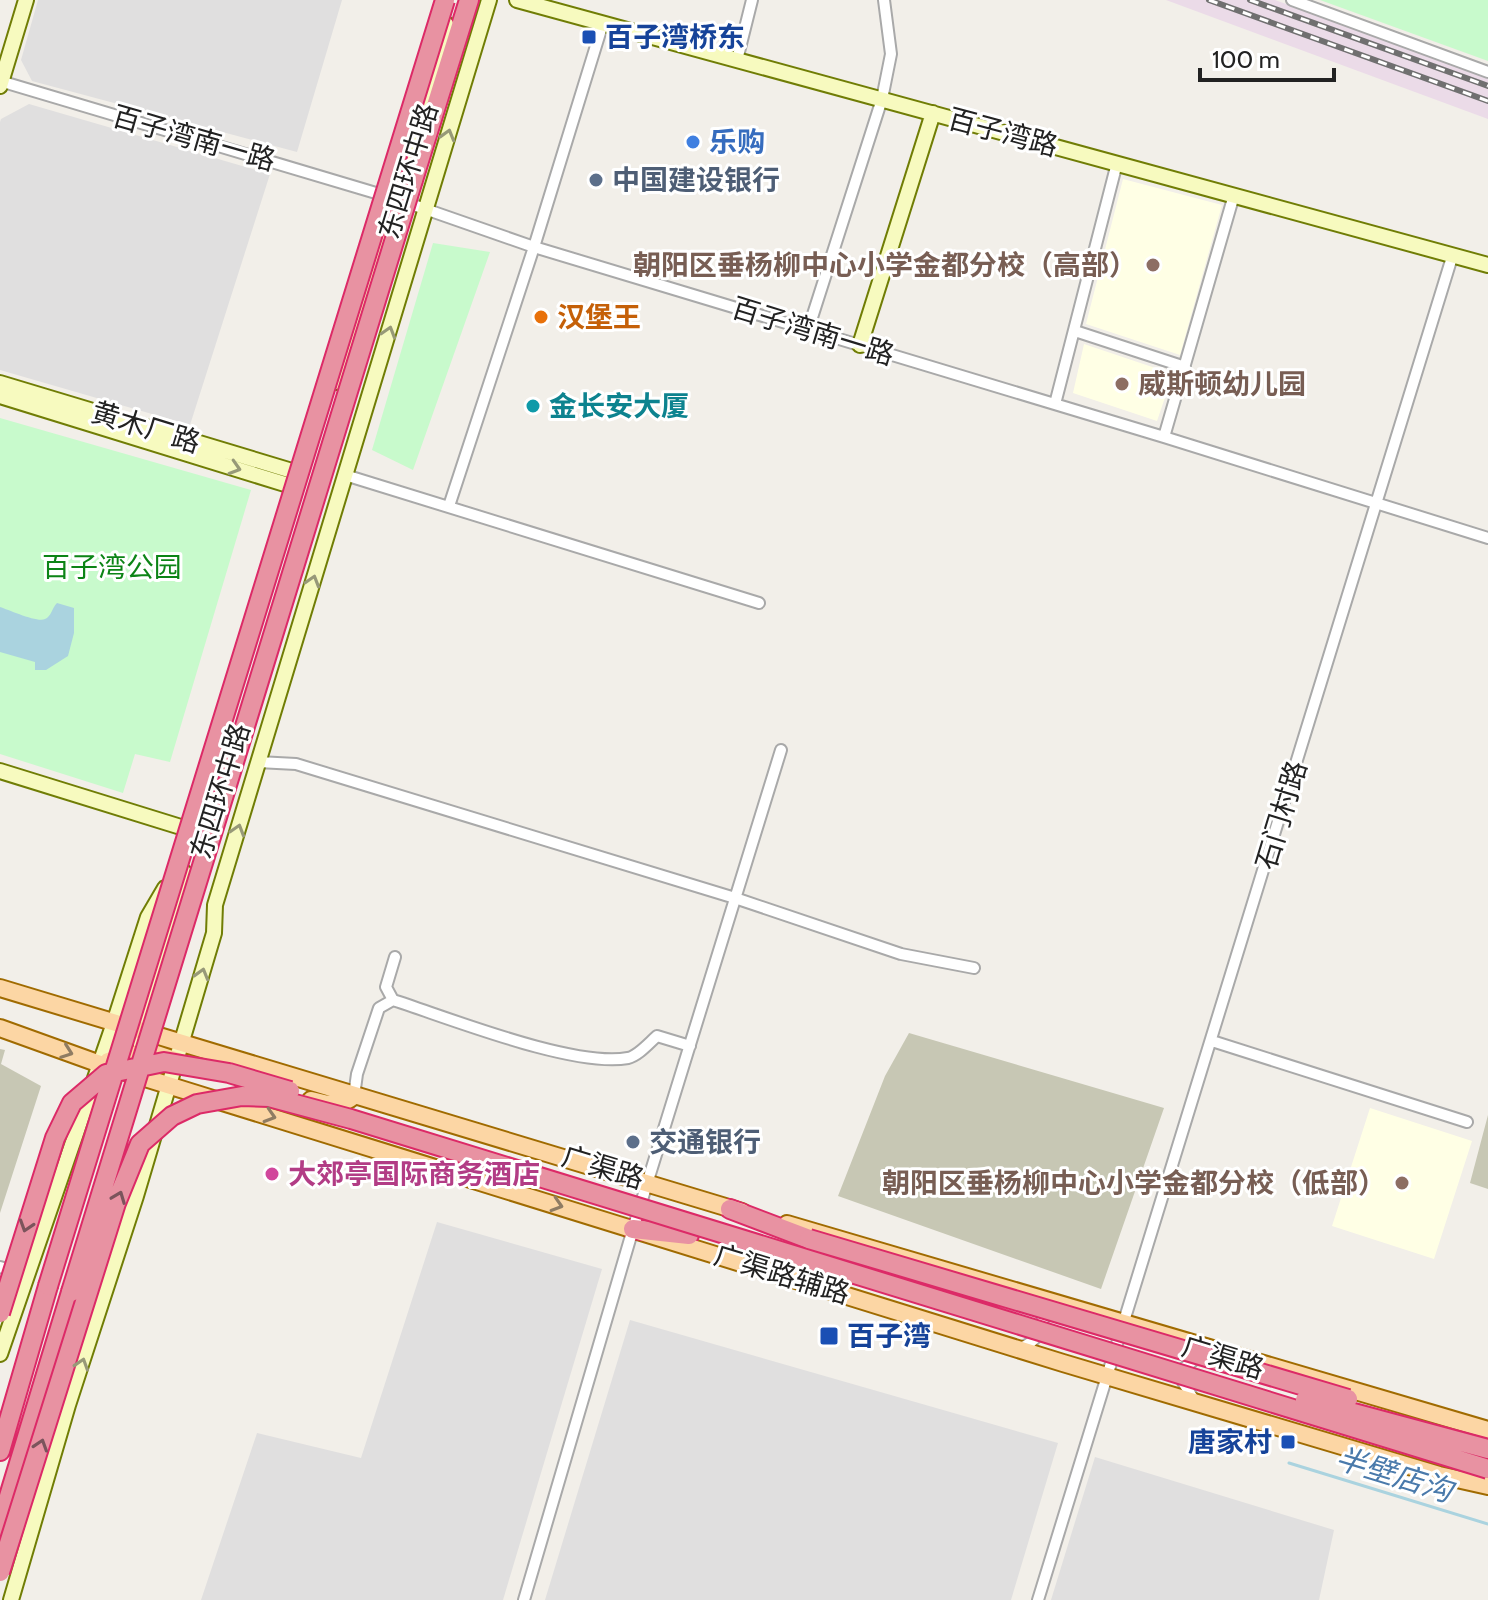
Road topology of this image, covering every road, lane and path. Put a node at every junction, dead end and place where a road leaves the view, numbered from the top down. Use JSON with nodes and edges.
{"nodes":[{"id":1,"x":26,"y":0,"type":"edge"},
{"id":2,"x":442,"y":0,"type":"edge"},
{"id":3,"x":452,"y":0,"type":"edge"},
{"id":4,"x":472,"y":0,"type":"edge"},
{"id":5,"x":489,"y":0,"type":"edge"},
{"id":6,"x":517,"y":0,"type":"edge"},
{"id":7,"x":752,"y":0,"type":"edge"},
{"id":8,"x":884,"y":0,"type":"edge"},
{"id":9,"x":1292,"y":0,"type":"edge"},
{"id":10,"x":603,"y":23,"type":"junction"},
{"id":11,"x":737,"y":60,"type":"junction"},
{"id":12,"x":1488,"y":72,"type":"edge"},
{"id":13,"x":0,"y":83,"type":"edge"},
{"id":14,"x":882,"y":99,"type":"junction"},
{"id":15,"x":933,"y":113,"type":"junction"},
{"id":16,"x":1117,"y":163,"type":"junction"},
{"id":17,"x":379,"y":193,"type":"junction"},
{"id":18,"x":1234,"y":195,"type":"junction"},
{"id":19,"x":394,"y":198,"type":"junction"},
{"id":20,"x":419,"y":207,"type":"junction"},
{"id":21,"x":534,"y":247,"type":"junction"},
{"id":22,"x":1453,"y":254,"type":"junction"},
{"id":23,"x":1488,"y":265,"type":"edge"},
{"id":24,"x":808,"y":330,"type":"junction"},
{"id":25,"x":1075,"y":331,"type":"junction"},
{"id":26,"x":860,"y":345,"type":"junction"},
{"id":27,"x":1185,"y":367,"type":"junction"},
{"id":28,"x":0,"y":383,"type":"edge"},
{"id":29,"x":0,"y":396,"type":"edge"},
{"id":30,"x":1055,"y":404,"type":"junction"},
{"id":31,"x":1164,"y":437,"type":"junction"},
{"id":32,"x":345,"y":475,"type":"junction"},
{"id":33,"x":290,"y":478,"type":"junction"},
{"id":34,"x":1377,"y":503,"type":"junction"},
{"id":35,"x":449,"y":506,"type":"junction"},
{"id":36,"x":1488,"y":538,"type":"edge"},
{"id":37,"x":759,"y":603,"type":"dead end"},
{"id":38,"x":781,"y":750,"type":"dead end"},
{"id":39,"x":258,"y":762,"type":"junction"},
{"id":40,"x":0,"y":771,"type":"edge"},
{"id":41,"x":184,"y":828,"type":"junction"},
{"id":42,"x":186,"y":862,"type":"junction"},
{"id":43,"x":208,"y":867,"type":"junction"},
{"id":44,"x":164,"y":890,"type":"junction"},
{"id":45,"x":735,"y":898,"type":"junction"},
{"id":46,"x":215,"y":905,"type":"junction"},
{"id":47,"x":167,"y":946,"type":"junction"},
{"id":48,"x":182,"y":951,"type":"junction"},
{"id":49,"x":395,"y":957,"type":"dead end"},
{"id":50,"x":974,"y":968,"type":"dead end"},
{"id":51,"x":0,"y":988,"type":"edge"},
{"id":52,"x":393,"y":1000,"type":"junction"},
{"id":53,"x":114,"y":1023,"type":"junction"},
{"id":54,"x":0,"y":1028,"type":"edge"},
{"id":55,"x":148,"y":1033,"type":"junction"},
{"id":56,"x":1212,"y":1041,"type":"junction"},
{"id":57,"x":182,"y":1043,"type":"junction"},
{"id":58,"x":690,"y":1046,"type":"junction"},
{"id":59,"x":143,"y":1051,"type":"junction"},
{"id":60,"x":176,"y":1061,"type":"junction"},
{"id":61,"x":100,"y":1064,"type":"junction"},
{"id":62,"x":135,"y":1075,"type":"junction"},
{"id":63,"x":289,"y":1076,"type":"junction"},
{"id":64,"x":239,"y":1079,"type":"junction"},
{"id":65,"x":169,"y":1084,"type":"junction"},
{"id":66,"x":354,"y":1096,"type":"joint"},
{"id":67,"x":1467,"y":1122,"type":"dead end"},
{"id":68,"x":647,"y":1186,"type":"junction"},
{"id":69,"x":730,"y":1209,"type":"junction"},
{"id":70,"x":633,"y":1229,"type":"junction"},
{"id":71,"x":0,"y":1267,"type":"edge"},
{"id":72,"x":27,"y":1275,"type":"junction"},
{"id":73,"x":1037,"y":1296,"type":"junction"},
{"id":74,"x":0,"y":1313,"type":"edge"},
{"id":75,"x":1125,"y":1322,"type":"junction"},
{"id":76,"x":1212,"y":1348,"type":"junction"},
{"id":77,"x":1018,"y":1349,"type":"junction"},
{"id":78,"x":0,"y":1354,"type":"edge"},
{"id":79,"x":1109,"y":1377,"type":"junction"},
{"id":80,"x":1196,"y":1403,"type":"junction"},
{"id":81,"x":1444,"y":1417,"type":"junction"},
{"id":82,"x":1409,"y":1426,"type":"junction"},
{"id":83,"x":1488,"y":1430,"type":"edge"},
{"id":84,"x":1420,"y":1448,"type":"junction"},
{"id":85,"x":1488,"y":1449,"type":"edge"},
{"id":86,"x":0,"y":1451,"type":"edge"},
{"id":87,"x":1488,"y":1469,"type":"edge"},
{"id":88,"x":1439,"y":1475,"type":"junction"},
{"id":89,"x":1488,"y":1486,"type":"edge"},
{"id":90,"x":0,"y":1526,"type":"edge"},
{"id":91,"x":0,"y":1572,"type":"edge"},
{"id":92,"x":11,"y":1600,"type":"edge"},
{"id":93,"x":524,"y":1600,"type":"edge"},
{"id":94,"x":1038,"y":1600,"type":"edge"}],
"edges":[{"from":1,"to":13,"type":"main road"},
{"from":2,"to":17,"type":"main road","name":"东四环中路"},
{"from":2,"to":86,"type":"highway","name":"东四环中路","bridge":true},
{"from":3,"to":19,"type":"main road","name":"东四环中路"},
{"from":4,"to":20,"type":"main road","name":"东四环中路"},
{"from":4,"to":90,"type":"highway","name":"东四环中路","bridge":true},
{"from":20,"to":5,"type":"main road","name":"东四环中路","one_way":true},
{"from":6,"to":10,"type":"main road","name":"百子湾路"},
{"from":7,"to":11,"type":"street"},
{"from":8,"to":14,"type":"street"},
{"from":9,"to":12,"type":"street"},
{"from":10,"to":11,"type":"main road","name":"百子湾路"},
{"from":10,"to":21,"type":"street"},
{"from":11,"to":14,"type":"main road","name":"百子湾路"},
{"from":13,"to":17,"type":"street","name":"百子湾南一路"},
{"from":14,"to":15,"type":"main road","name":"百子湾路"},
{"from":14,"to":24,"type":"street"},
{"from":15,"to":16,"type":"main road","name":"百子湾路"},
{"from":15,"to":26,"type":"main road"},
{"from":16,"to":18,"type":"main road","name":"百子湾路"},
{"from":16,"to":25,"type":"street"},
{"from":17,"to":19,"type":"street","name":"百子湾南一路"},
{"from":17,"to":33,"type":"main road","name":"东四环中路"},
{"from":18,"to":22,"type":"main road","name":"百子湾路"},
{"from":18,"to":27,"type":"street"},
{"from":19,"to":20,"type":"street","name":"百子湾南一路"},
{"from":19,"to":42,"type":"main road","name":"东四环中路"},
{"from":20,"to":21,"type":"street","name":"百子湾南一路"},
{"from":32,"to":20,"type":"main road","name":"东四环中路","one_way":true},
{"from":20,"to":43,"type":"main road","name":"东四环中路"},
{"from":21,"to":24,"type":"street","name":"百子湾南一路"},
{"from":21,"to":35,"type":"street"},
{"from":22,"to":23,"type":"main road","name":"百子湾路"},
{"from":22,"to":34,"type":"street","name":"石门村路"},
{"from":24,"to":26,"type":"street","name":"百子湾南一路"},
{"from":25,"to":27,"type":"street"},
{"from":25,"to":30,"type":"street"},
{"from":26,"to":30,"type":"street","name":"百子湾南一路"},
{"from":27,"to":31,"type":"street"},
{"from":28,"to":33,"type":"main road","name":"黄木厂路"},
{"from":29,"to":33,"type":"main road","one_way":true},
{"from":30,"to":31,"type":"street","name":"百子湾南一路"},
{"from":31,"to":34,"type":"street","name":"百子湾南一路"},
{"from":32,"to":35,"type":"street"},
{"from":39,"to":32,"type":"main road","name":"东四环中路","one_way":true},
{"from":33,"to":41,"type":"main road","name":"东四环中路"},
{"from":34,"to":36,"type":"street","name":"百子湾南一路"},
{"from":34,"to":56,"type":"street","name":"石门村路"},
{"from":35,"to":37,"type":"street"},
{"from":38,"to":45,"type":"street"},
{"from":39,"to":45,"type":"street"},
{"from":46,"to":39,"type":"main road","name":"东四环中路","one_way":true},
{"from":40,"to":41,"type":"main road"},
{"from":41,"to":44,"type":"main road","name":"东四环中路"},
{"from":42,"to":44,"type":"main road"},
{"from":42,"to":47,"type":"main road","name":"东四环中路"},
{"from":43,"to":46,"type":"main road"},
{"from":43,"to":48,"type":"main road","name":"东四环中路"},
{"from":44,"to":53,"type":"main road","name":"东四环中路"},
{"from":45,"to":50,"type":"street"},
{"from":45,"to":58,"type":"street"},
{"from":57,"to":46,"type":"main road","name":"东四环中路","one_way":true},
{"from":47,"to":48,"type":"main road"},
{"from":47,"to":55,"type":"main road","name":"东四环中路"},
{"from":48,"to":55,"type":"main road","name":"东四环中路"},
{"from":49,"to":52,"type":"street"},
{"from":51,"to":53,"type":"main road","name":"广渠路"},
{"from":52,"to":58,"type":"street"},
{"from":52,"to":66,"type":"street"},
{"from":53,"to":55,"type":"main road","name":"广渠路"},
{"from":53,"to":61,"type":"main road","name":"东四环中路"},
{"from":54,"to":61,"type":"main road","one_way":true},
{"from":55,"to":57,"type":"main road","name":"广渠路"},
{"from":55,"to":59,"type":"main road","name":"东四环中路"},
{"from":56,"to":67,"type":"street"},
{"from":56,"to":75,"type":"street","name":"石门村路"},
{"from":57,"to":60,"type":"main road","name":"东四环中路"},
{"from":57,"to":63,"type":"main road","name":"广渠路"},
{"from":58,"to":68,"type":"street"},
{"from":59,"to":60,"type":"main road"},
{"from":59,"to":61,"type":"main road"},
{"from":59,"to":62,"type":"main road","name":"东四环中路"},
{"from":60,"to":64,"type":"main road"},
{"from":60,"to":65,"type":"main road","name":"东四环中路"},
{"from":61,"to":62,"type":"main road"},
{"from":61,"to":72,"type":"main road","name":"东四环中路"},
{"from":62,"to":65,"type":"main road"},
{"from":63,"to":64,"type":"main road"},
{"from":63,"to":68,"type":"main road","name":"广渠路"},
{"from":64,"to":66,"type":"main road"},
{"from":65,"to":70,"type":"main road","name":"广渠路辅路","one_way":true},
{"from":92,"to":65,"type":"main road","name":"东四环中路","one_way":true},
{"from":68,"to":69,"type":"main road","name":"广渠路"},
{"from":68,"to":70,"type":"street"},
{"from":69,"to":73,"type":"main road","name":"广渠路"},
{"from":69,"to":82,"type":"highway","bridge":true},
{"from":70,"to":77,"type":"main road","name":"广渠路辅路"},
{"from":70,"to":84,"type":"highway","bridge":true},
{"from":70,"to":93,"type":"street"},
{"from":71,"to":72,"type":"street"},
{"from":72,"to":78,"type":"main road","name":"东四环中路"},
{"from":73,"to":75,"type":"main road","name":"广渠路"},
{"from":73,"to":77,"type":"street"},
{"from":82,"to":74,"type":"highway","name":"广渠路","one_way":true,"bridge":true},
{"from":75,"to":76,"type":"main road","name":"广渠路"},
{"from":75,"to":79,"type":"street","name":"石门村路"},
{"from":76,"to":80,"type":"street"},
{"from":76,"to":81,"type":"main road","name":"广渠路"},
{"from":77,"to":79,"type":"main road","name":"广渠路辅路"},
{"from":79,"to":80,"type":"main road","name":"广渠路辅路"},
{"from":79,"to":94,"type":"street","name":"石门村路"},
{"from":80,"to":88,"type":"main road","name":"广渠路辅路"},
{"from":81,"to":83,"type":"main road","name":"广渠路"},
{"from":81,"to":88,"type":"street"},
{"from":82,"to":85,"type":"highway","name":"广渠路","bridge":true},
{"from":84,"to":87,"type":"highway","name":"广渠路","bridge":true},
{"from":91,"to":84,"type":"highway","name":"广渠路","one_way":true,"bridge":true},
{"from":88,"to":89,"type":"main road","name":"广渠路辅路"}]}
